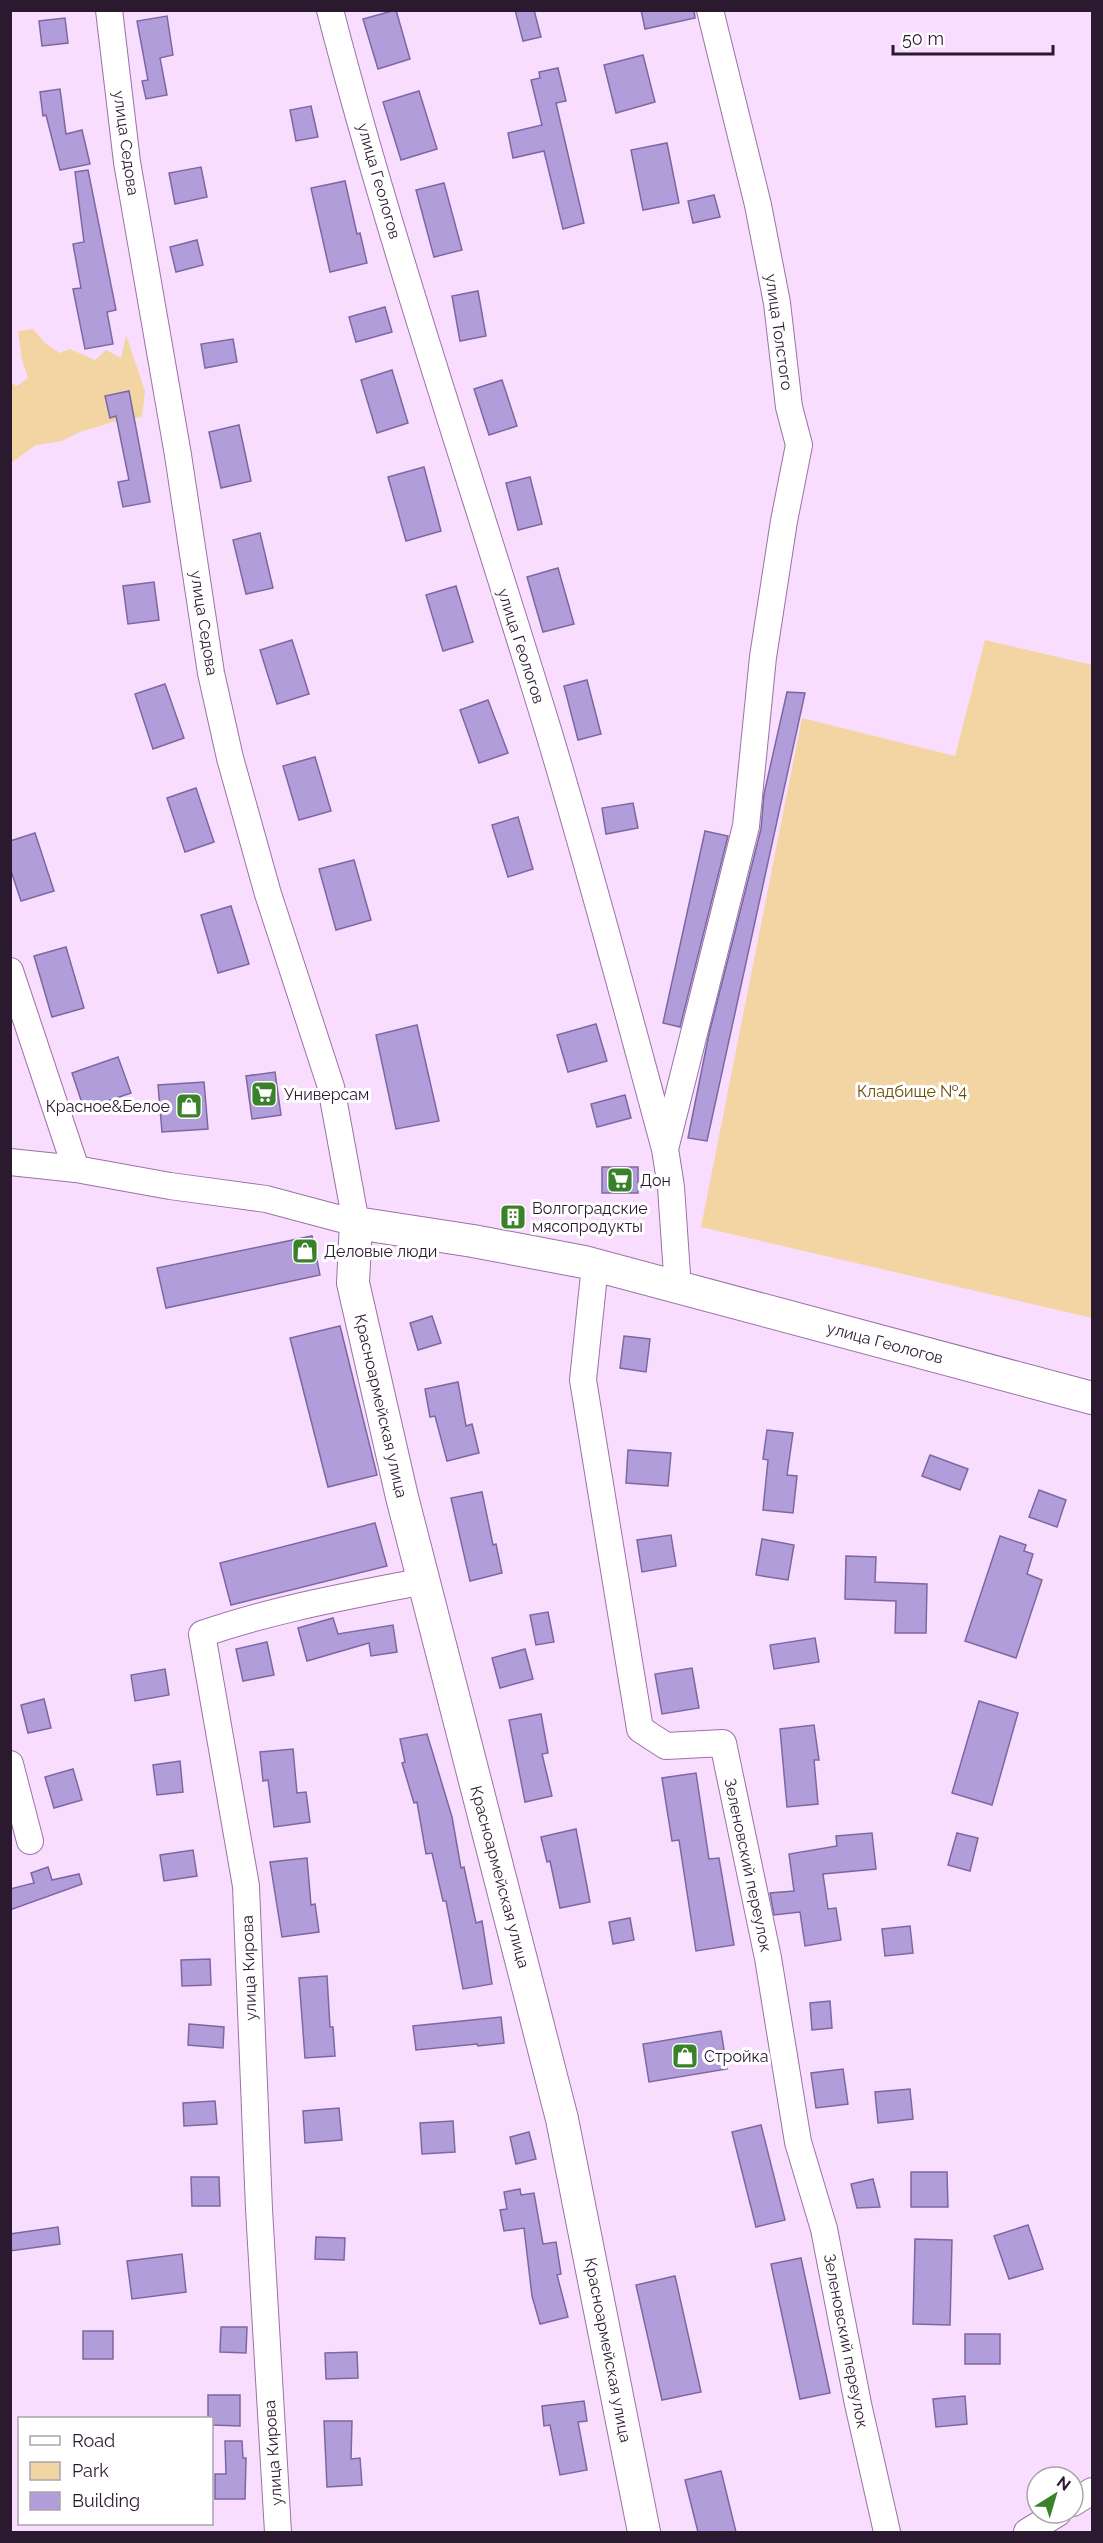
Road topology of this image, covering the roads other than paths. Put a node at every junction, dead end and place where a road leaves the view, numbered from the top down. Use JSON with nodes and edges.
{"nodes":[{"id":1,"x":109,"y":10,"type":"edge"},
{"id":2,"x":330,"y":10,"type":"edge"},
{"id":3,"x":710,"y":10,"type":"edge"},
{"id":4,"x":10,"y":971,"type":"edge"},
{"id":5,"x":665,"y":1149,"type":"junction"},
{"id":6,"x":10,"y":1162,"type":"edge"},
{"id":7,"x":76,"y":1169,"type":"junction"},
{"id":8,"x":356,"y":1223,"type":"junction"},
{"id":9,"x":595,"y":1265,"type":"junction"},
{"id":10,"x":678,"y":1288,"type":"junction"},
{"id":11,"x":1092,"y":1398,"type":"edge"},
{"id":12,"x":424,"y":1581,"type":"junction"},
{"id":13,"x":10,"y":1764,"type":"edge"},
{"id":14,"x":30,"y":1841,"type":"dead end"},
{"id":15,"x":278,"y":2532,"type":"edge"},
{"id":16,"x":644,"y":2532,"type":"edge"},
{"id":17,"x":887,"y":2532,"type":"edge"}],
"edges":[{"from":1,"to":8,"type":"street","name":"улица Седова"},
{"from":2,"to":5,"type":"street","name":"улица Геологов"},
{"from":3,"to":5,"type":"street","name":"улица Толстого"},
{"from":4,"to":7,"type":"street"},
{"from":5,"to":10,"type":"street","name":"улица Геологов"},
{"from":6,"to":7,"type":"street"},
{"from":7,"to":8,"type":"street"},
{"from":8,"to":9,"type":"street","name":"улица Геологов"},
{"from":8,"to":12,"type":"street","name":"Красноармейская улица"},
{"from":9,"to":10,"type":"street","name":"улица Геологов"},
{"from":9,"to":17,"type":"street","name":"Зеленовский переулок"},
{"from":10,"to":11,"type":"street","name":"улица Геологов"},
{"from":12,"to":15,"type":"street","name":"улица Кирова"},
{"from":12,"to":16,"type":"street","name":"Красноармейская улица"},
{"from":13,"to":14,"type":"street"}]}
